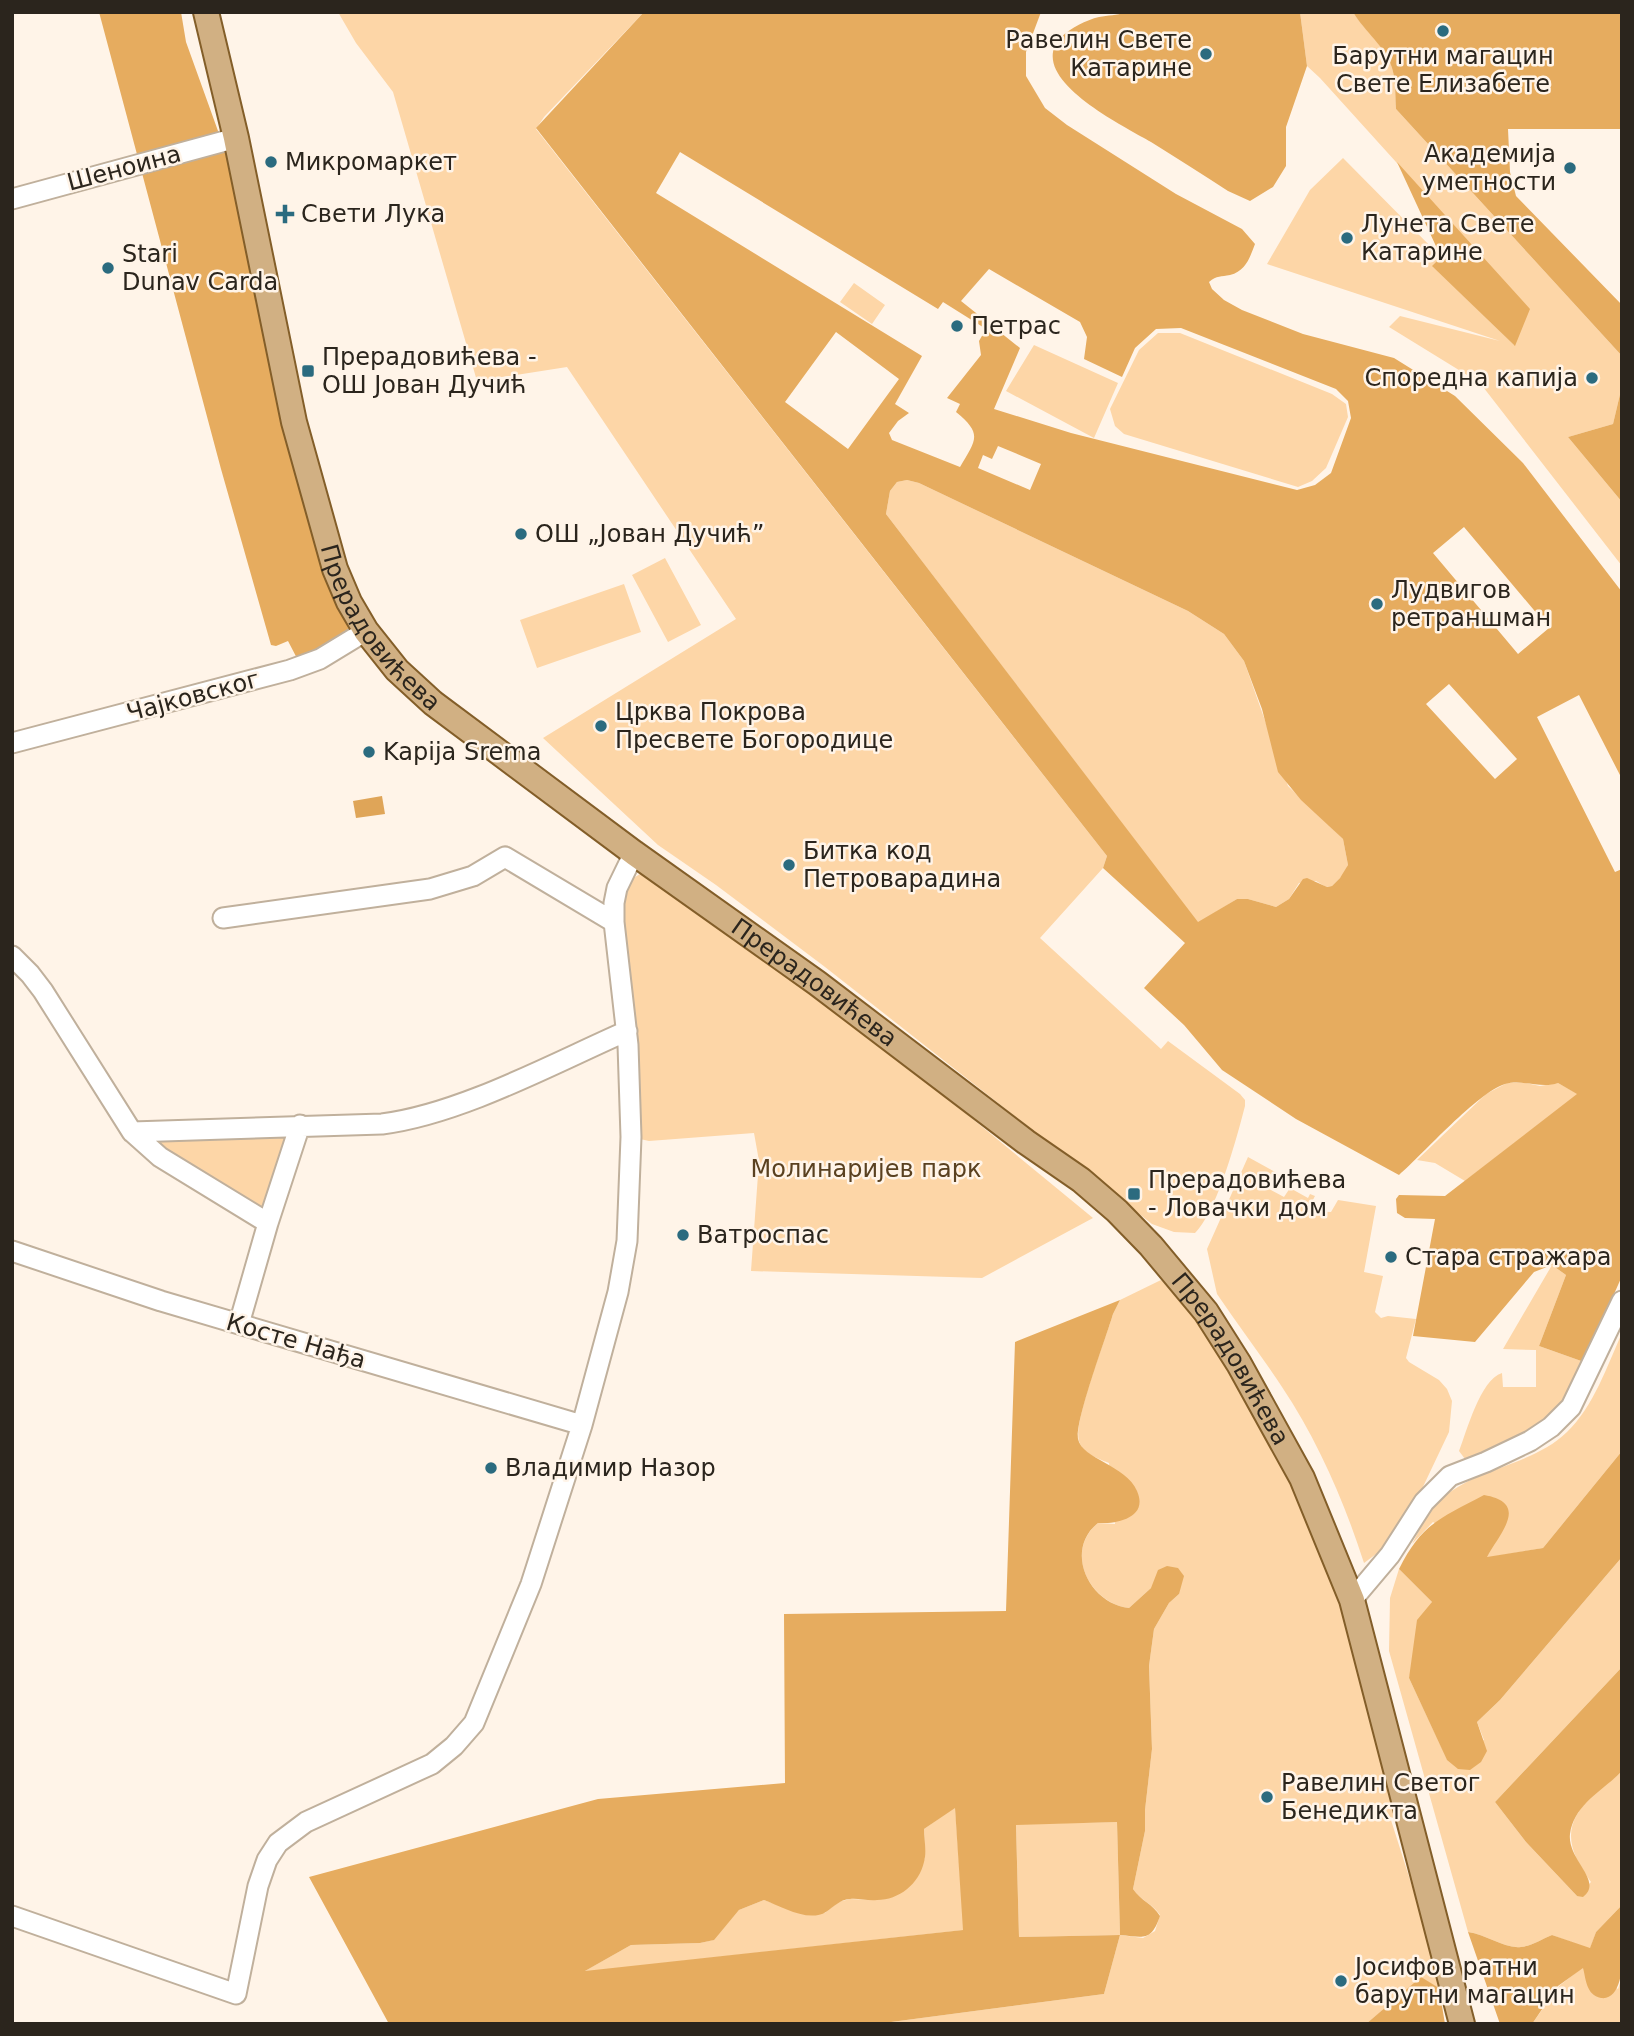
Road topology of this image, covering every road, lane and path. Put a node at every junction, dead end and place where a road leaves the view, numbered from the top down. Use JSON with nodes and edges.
{"nodes":[{"id":1,"x":206,"y":12,"type":"edge"},
{"id":2,"x":236,"y":138,"type":"junction"},
{"id":3,"x":12,"y":199,"type":"edge"},
{"id":4,"x":366,"y":631,"type":"junction"},
{"id":5,"x":12,"y":743,"type":"edge"},
{"id":6,"x":634,"y":853,"type":"junction"},
{"id":7,"x":223,"y":918,"type":"dead end"},
{"id":8,"x":614,"y":922,"type":"junction"},
{"id":9,"x":12,"y":956,"type":"edge"},
{"id":10,"x":627,"y":1031,"type":"junction"},
{"id":11,"x":300,"y":1125,"type":"junction"},
{"id":12,"x":132,"y":1132,"type":"junction"},
{"id":13,"x":268,"y":1223,"type":"junction"},
{"id":14,"x":12,"y":1251,"type":"edge"},
{"id":15,"x":1622,"y":1301,"type":"edge"},
{"id":16,"x":239,"y":1324,"type":"junction"},
{"id":17,"x":582,"y":1425,"type":"junction"},
{"id":18,"x":1352,"y":1600,"type":"junction"},
{"id":19,"x":12,"y":1916,"type":"edge"},
{"id":20,"x":1447,"y":1962,"type":"junction"},
{"id":21,"x":1462,"y":2024,"type":"edge"},
{"id":22,"x":1478,"y":2024,"type":"edge"}],
"edges":[{"from":1,"to":2,"type":"main road","name":"Прерадовићева"},
{"from":2,"to":3,"type":"street","name":"Шеноина"},
{"from":2,"to":4,"type":"main road","name":"Прерадовићева"},
{"from":4,"to":5,"type":"street","name":"Чајковског"},
{"from":4,"to":6,"type":"main road","name":"Прерадовићева"},
{"from":6,"to":8,"type":"street"},
{"from":6,"to":18,"type":"main road","name":"Прерадовићева"},
{"from":7,"to":8,"type":"street"},
{"from":8,"to":10,"type":"street"},
{"from":9,"to":12,"type":"street"},
{"from":10,"to":11,"type":"street"},
{"from":10,"to":17,"type":"street"},
{"from":11,"to":12,"type":"street"},
{"from":11,"to":13,"type":"street"},
{"from":12,"to":13,"type":"street"},
{"from":13,"to":16,"type":"street"},
{"from":14,"to":16,"type":"street","name":"Косте Нађа"},
{"from":15,"to":18,"type":"street"},
{"from":16,"to":17,"type":"street","name":"Косте Нађа"},
{"from":17,"to":19,"type":"street"},
{"from":18,"to":20,"type":"main road","name":"Прерадовићева"},
{"from":20,"to":21,"type":"main road","name":"Прерадовићева"},
{"from":20,"to":22,"type":"main road","name":"Прерадовићева"}]}
